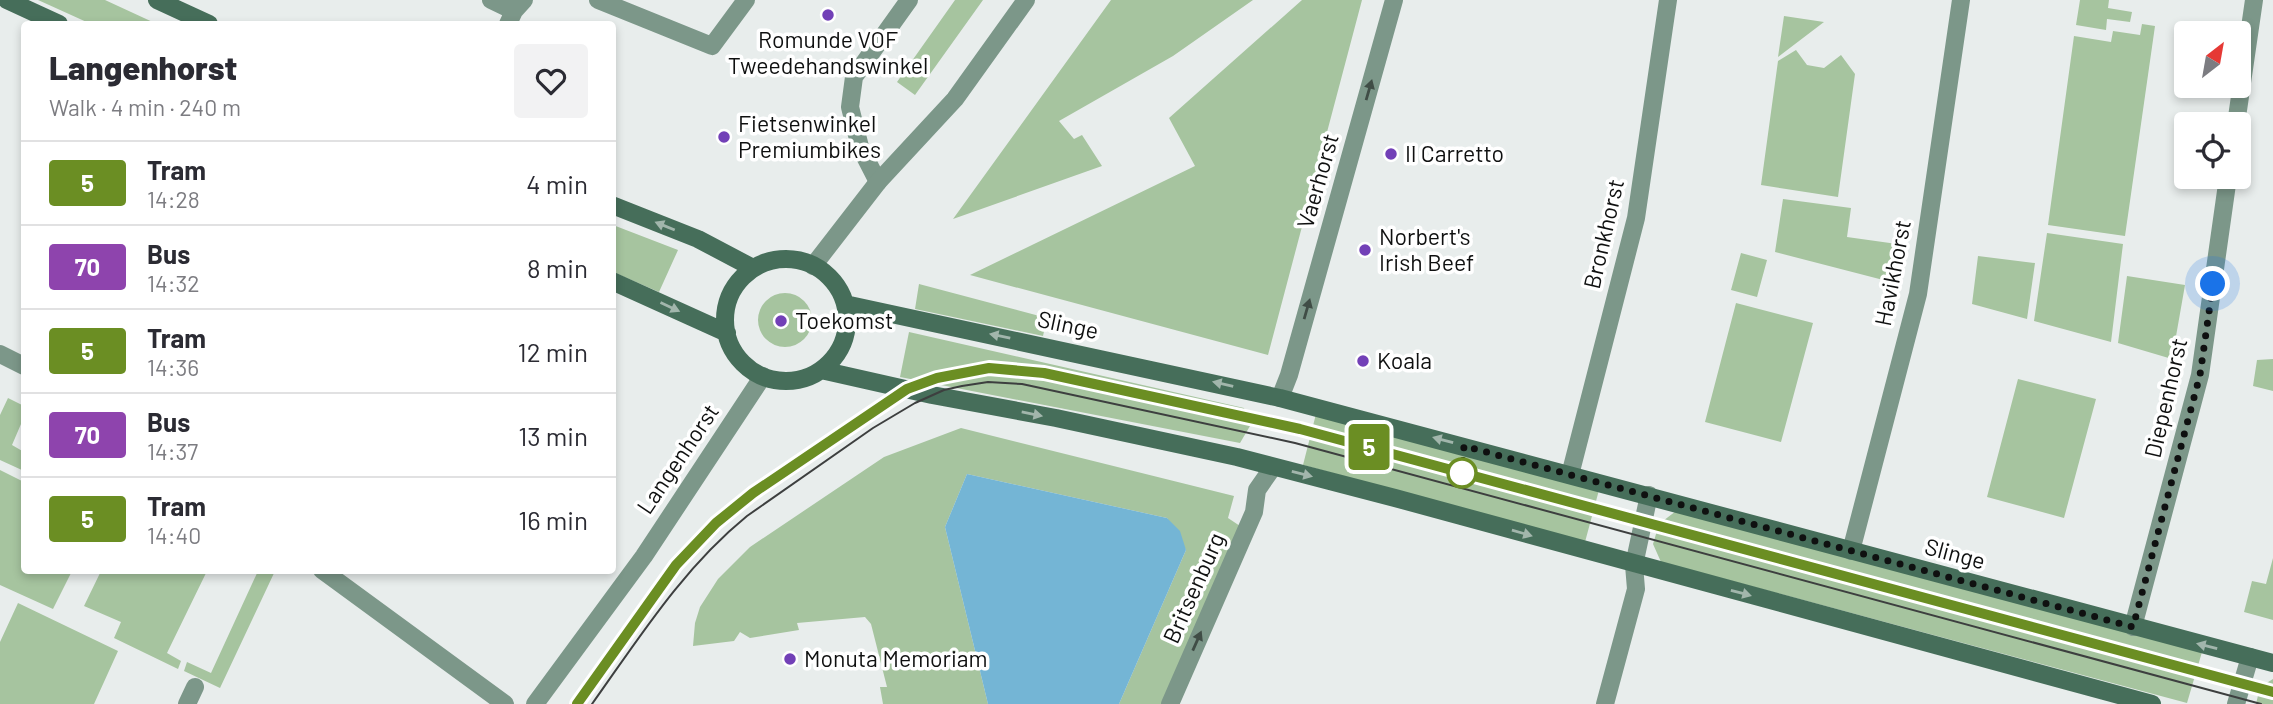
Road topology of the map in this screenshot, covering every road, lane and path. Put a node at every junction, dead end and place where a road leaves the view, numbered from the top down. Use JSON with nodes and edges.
{"nodes":[{"id":1,"x":7,"y":0,"type":"edge"},
{"id":2,"x":157,"y":0,"type":"edge"},
{"id":3,"x":491,"y":0,"type":"edge"},
{"id":4,"x":598,"y":0,"type":"edge"},
{"id":5,"x":746,"y":0,"type":"edge"},
{"id":6,"x":909,"y":0,"type":"edge"},
{"id":7,"x":1026,"y":0,"type":"edge"},
{"id":8,"x":1394,"y":0,"type":"edge"},
{"id":9,"x":1668,"y":0,"type":"edge"},
{"id":10,"x":1961,"y":0,"type":"edge"},
{"id":11,"x":2254,"y":0,"type":"edge"},
{"id":12,"x":515,"y":12,"type":"edge"},
{"id":13,"x":52,"y":21,"type":"edge"},
{"id":14,"x":202,"y":21,"type":"edge"},
{"id":15,"x":2238,"y":112,"type":"edge"},
{"id":16,"x":878,"y":182,"type":"junction"},
{"id":17,"x":2226,"y":189,"type":"edge"},
{"id":18,"x":616,"y":207,"type":"edge"},
{"id":19,"x":813,"y":266,"type":"junction"},
{"id":20,"x":753,"y":268,"type":"junction"},
{"id":21,"x":616,"y":283,"type":"edge"},
{"id":22,"x":845,"y":304,"type":"junction"},
{"id":23,"x":727,"y":333,"type":"junction"},
{"id":24,"x":0,"y":354,"type":"edge"},
{"id":25,"x":21,"y":364,"type":"edge"},
{"id":26,"x":821,"y":370,"type":"junction"},
{"id":27,"x":763,"y":376,"type":"junction"},
{"id":28,"x":1280,"y":398,"type":"junction"},
{"id":29,"x":1273,"y":467,"type":"junction"},
{"id":30,"x":1570,"y":475,"type":"junction"},
{"id":31,"x":1649,"y":495,"type":"junction"},
{"id":32,"x":1851,"y":551,"type":"junction"},
{"id":33,"x":1634,"y":565,"type":"junction"},
{"id":34,"x":327,"y":574,"type":"edge"},
{"id":35,"x":2133,"y":627,"type":"junction"},
{"id":36,"x":2250,"y":657,"type":"junction"},
{"id":37,"x":2273,"y":663,"type":"edge"},
{"id":38,"x":195,"y":687,"type":"dead end"},
{"id":39,"x":187,"y":704,"type":"edge"},
{"id":40,"x":505,"y":704,"type":"edge"},
{"id":41,"x":535,"y":704,"type":"edge"},
{"id":42,"x":1170,"y":704,"type":"edge"},
{"id":43,"x":1605,"y":704,"type":"edge"},
{"id":44,"x":2152,"y":704,"type":"edge"},
{"id":45,"x":2236,"y":704,"type":"edge"}],
"edges":[{"from":1,"to":13,"type":"main road"},
{"from":2,"to":14,"type":"main road"},
{"from":3,"to":12,"type":"street"},
{"from":4,"to":5,"type":"street"},
{"from":6,"to":16,"type":"street"},
{"from":7,"to":16,"type":"street"},
{"from":28,"to":8,"type":"street","name":"Vaerhorst","one_way":true},
{"from":9,"to":30,"type":"street","name":"Bronkhorst"},
{"from":10,"to":32,"type":"street","name":"Havikhorst"},
{"from":11,"to":15,"type":"street"},
{"from":16,"to":19,"type":"street"},
{"from":17,"to":35,"type":"street","name":"Diepenhorst"},
{"from":20,"to":18,"type":"main road","one_way":true},
{"from":19,"to":20,"type":"main road"},
{"from":19,"to":22,"type":"main road"},
{"from":20,"to":23,"type":"main road"},
{"from":21,"to":23,"type":"main road","one_way":true},
{"from":22,"to":26,"type":"main road"},
{"from":28,"to":22,"type":"main road","name":"Slinge","one_way":true},
{"from":23,"to":27,"type":"main road"},
{"from":24,"to":25,"type":"street"},
{"from":26,"to":27,"type":"main road"},
{"from":26,"to":29,"type":"main road","one_way":true},
{"from":27,"to":41,"type":"street","name":"Langenhorst"},
{"from":30,"to":28,"type":"main road","name":"Slinge","one_way":true},
{"from":29,"to":33,"type":"main road","one_way":true},
{"from":42,"to":29,"type":"street","name":"Britsenburg","one_way":true},
{"from":30,"to":31,"type":"main road","name":"Slinge"},
{"from":31,"to":32,"type":"main road","name":"Slinge"},
{"from":31,"to":33,"type":"street"},
{"from":32,"to":35,"type":"main road","name":"Slinge"},
{"from":33,"to":43,"type":"street"},
{"from":33,"to":44,"type":"main road","one_way":true},
{"from":34,"to":40,"type":"street"},
{"from":36,"to":35,"type":"main road","name":"Slinge","one_way":true},
{"from":36,"to":37,"type":"main road","name":"Slinge"},
{"from":36,"to":45,"type":"street"},
{"from":38,"to":39,"type":"street"}]}
